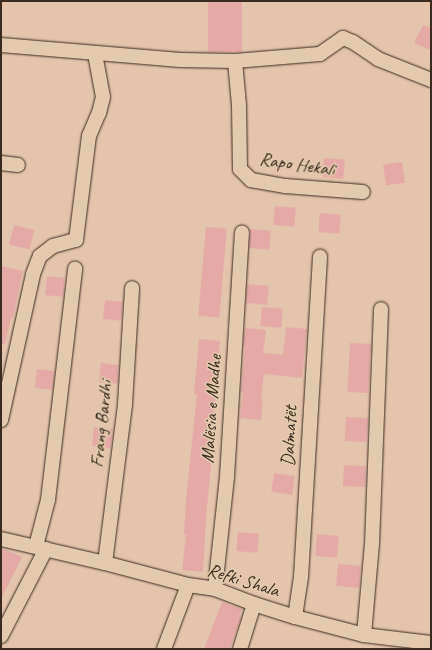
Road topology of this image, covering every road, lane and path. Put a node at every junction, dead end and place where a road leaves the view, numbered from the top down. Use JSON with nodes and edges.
{"nodes":[{"id":1,"x":1,"y":45,"type":"edge"},
{"id":2,"x":95,"y":54,"type":"junction"},
{"id":3,"x":235,"y":61,"type":"junction"},
{"id":4,"x":431,"y":80,"type":"edge"},
{"id":5,"x":1,"y":163,"type":"edge"},
{"id":6,"x":18,"y":165,"type":"dead end"},
{"id":7,"x":363,"y":192,"type":"dead end"},
{"id":8,"x":242,"y":232,"type":"dead end"},
{"id":9,"x":320,"y":257,"type":"dead end"},
{"id":10,"x":75,"y":269,"type":"dead end"},
{"id":11,"x":132,"y":288,"type":"dead end"},
{"id":12,"x":381,"y":309,"type":"dead end"},
{"id":13,"x":1,"y":420,"type":"edge"},
{"id":14,"x":1,"y":539,"type":"edge"},
{"id":15,"x":41,"y":548,"type":"junction"},
{"id":16,"x":106,"y":563,"type":"junction"},
{"id":17,"x":188,"y":585,"type":"junction"},
{"id":18,"x":215,"y":589,"type":"junction"},
{"id":19,"x":254,"y":604,"type":"junction"},
{"id":20,"x":295,"y":617,"type":"junction"},
{"id":21,"x":364,"y":635,"type":"junction"},
{"id":22,"x":1,"y":636,"type":"edge"},
{"id":23,"x":431,"y":643,"type":"edge"},
{"id":24,"x":406,"y":644,"type":"edge"},
{"id":25,"x":164,"y":649,"type":"edge"},
{"id":26,"x":240,"y":649,"type":"edge"}],
"edges":[{"from":1,"to":2,"type":"street"},
{"from":2,"to":3,"type":"street"},
{"from":2,"to":13,"type":"street"},
{"from":3,"to":4,"type":"street"},
{"from":3,"to":7,"type":"street","name":"Rapo Hekali"},
{"from":5,"to":6,"type":"street"},
{"from":8,"to":18,"type":"street","name":"Malësia e Madhe"},
{"from":9,"to":20,"type":"street","name":"Dalmatët"},
{"from":10,"to":15,"type":"street"},
{"from":11,"to":16,"type":"street","name":"Frang Bardhi"},
{"from":12,"to":21,"type":"street"},
{"from":14,"to":15,"type":"street","name":"Refki Shala"},
{"from":15,"to":16,"type":"street","name":"Refki Shala"},
{"from":15,"to":22,"type":"street"},
{"from":16,"to":17,"type":"street","name":"Refki Shala"},
{"from":17,"to":18,"type":"street","name":"Refki Shala"},
{"from":17,"to":25,"type":"street"},
{"from":18,"to":19,"type":"street","name":"Refki Shala"},
{"from":19,"to":20,"type":"street","name":"Refki Shala"},
{"from":19,"to":26,"type":"street"},
{"from":20,"to":21,"type":"street","name":"Refki Shala"},
{"from":21,"to":24,"type":"street","name":"Refki Shala"},
{"from":23,"to":24,"type":"street","name":"Refki Shala"}]}
